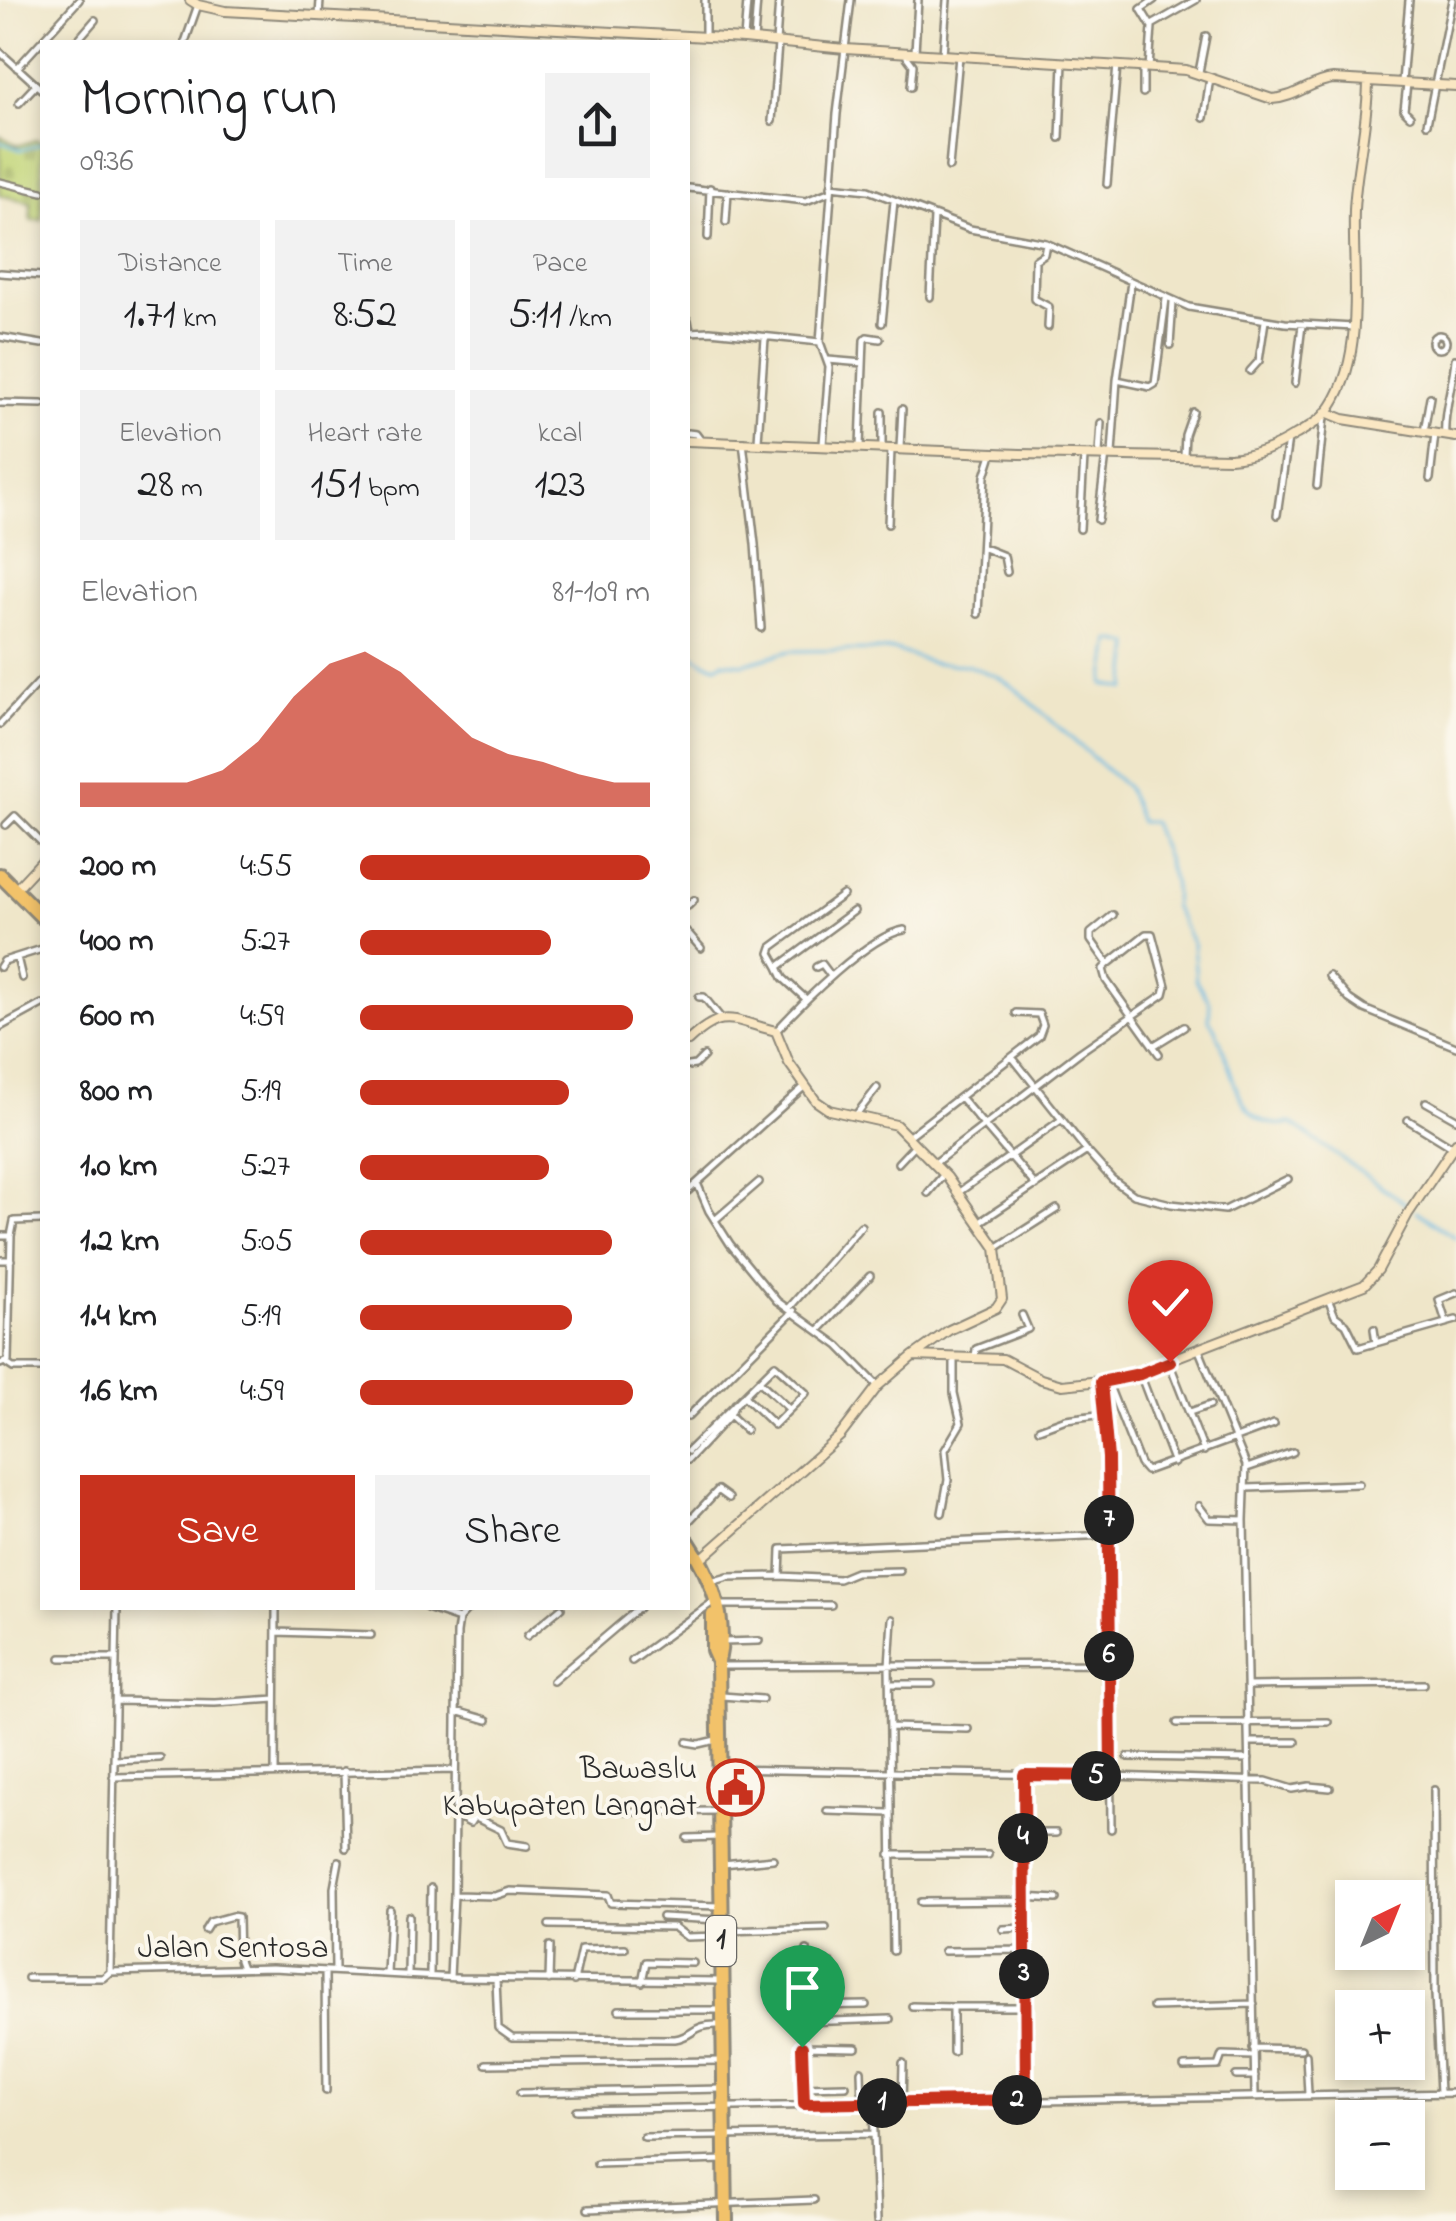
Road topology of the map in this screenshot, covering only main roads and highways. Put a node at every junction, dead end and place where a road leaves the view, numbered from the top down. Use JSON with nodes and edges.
{"nodes":[{"id":1,"x":0,"y":867,"type":"edge"},
{"id":2,"x":0,"y":875,"type":"edge"},
{"id":3,"x":17,"y":888,"type":"junction"},
{"id":4,"x":40,"y":907,"type":"edge"},
{"id":5,"x":40,"y":916,"type":"edge"},
{"id":6,"x":690,"y":1548,"type":"edge"},
{"id":7,"x":690,"y":1550,"type":"edge"},
{"id":8,"x":715,"y":1604,"type":"junction"},
{"id":9,"x":719,"y":1664,"type":"junction"},
{"id":10,"x":726,"y":2221,"type":"edge"}],
"edges":[{"from":1,"to":3,"type":"highway"},
{"from":2,"to":3,"type":"highway"},
{"from":3,"to":4,"type":"highway"},
{"from":3,"to":5,"type":"highway"},
{"from":6,"to":8,"type":"highway","number":"1"},
{"from":7,"to":8,"type":"highway","number":"1"},
{"from":8,"to":9,"type":"highway","number":"1"},
{"from":8,"to":9,"type":"highway","number":"1"},
{"from":9,"to":10,"type":"highway","number":"1"}]}
